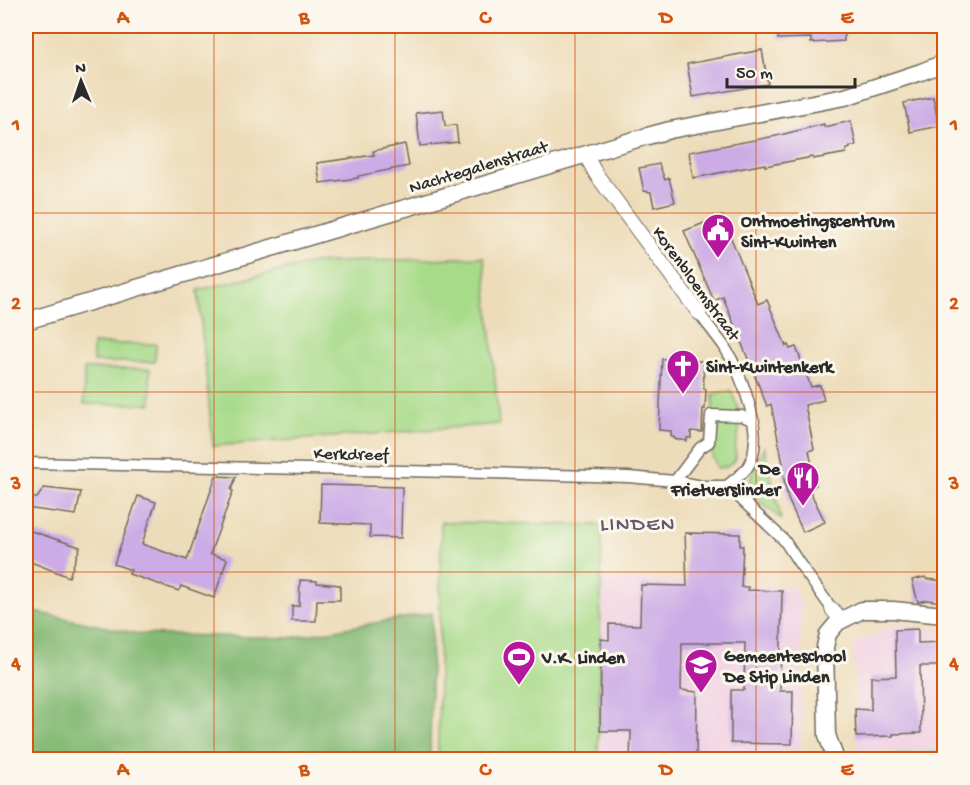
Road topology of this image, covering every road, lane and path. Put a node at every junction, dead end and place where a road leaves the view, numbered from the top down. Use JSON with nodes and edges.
{"nodes":[{"id":1,"x":945,"y":63,"type":"edge"},
{"id":2,"x":585,"y":154,"type":"junction"},
{"id":3,"x":699,"y":313,"type":"joint"},
{"id":4,"x":26,"y":321,"type":"edge"},
{"id":5,"x":754,"y":421,"type":"junction"},
{"id":6,"x":26,"y":463,"type":"edge"},
{"id":7,"x":675,"y":481,"type":"junction"},
{"id":8,"x":727,"y":486,"type":"junction"},
{"id":9,"x":837,"y":614,"type":"junction"},
{"id":10,"x":945,"y":615,"type":"edge"},
{"id":11,"x":836,"y":759,"type":"edge"}],
"edges":[{"from":1,"to":2,"type":"street","name":"Nachtegalenstraat"},
{"from":2,"to":3,"type":"street","name":"Korenbloemstraat"},
{"from":2,"to":4,"type":"street","name":"Nachtegalenstraat"},
{"from":3,"to":5,"type":"street","name":"Korenbloemstraat"},
{"from":5,"to":7,"type":"street"},
{"from":5,"to":8,"type":"street","name":"Korenbloemstraat"},
{"from":6,"to":7,"type":"street","name":"Kerkdreef"},
{"from":7,"to":8,"type":"street","name":"Kerkdreef"},
{"from":8,"to":9,"type":"street"},
{"from":9,"to":10,"type":"street"},
{"from":9,"to":11,"type":"street"}]}
